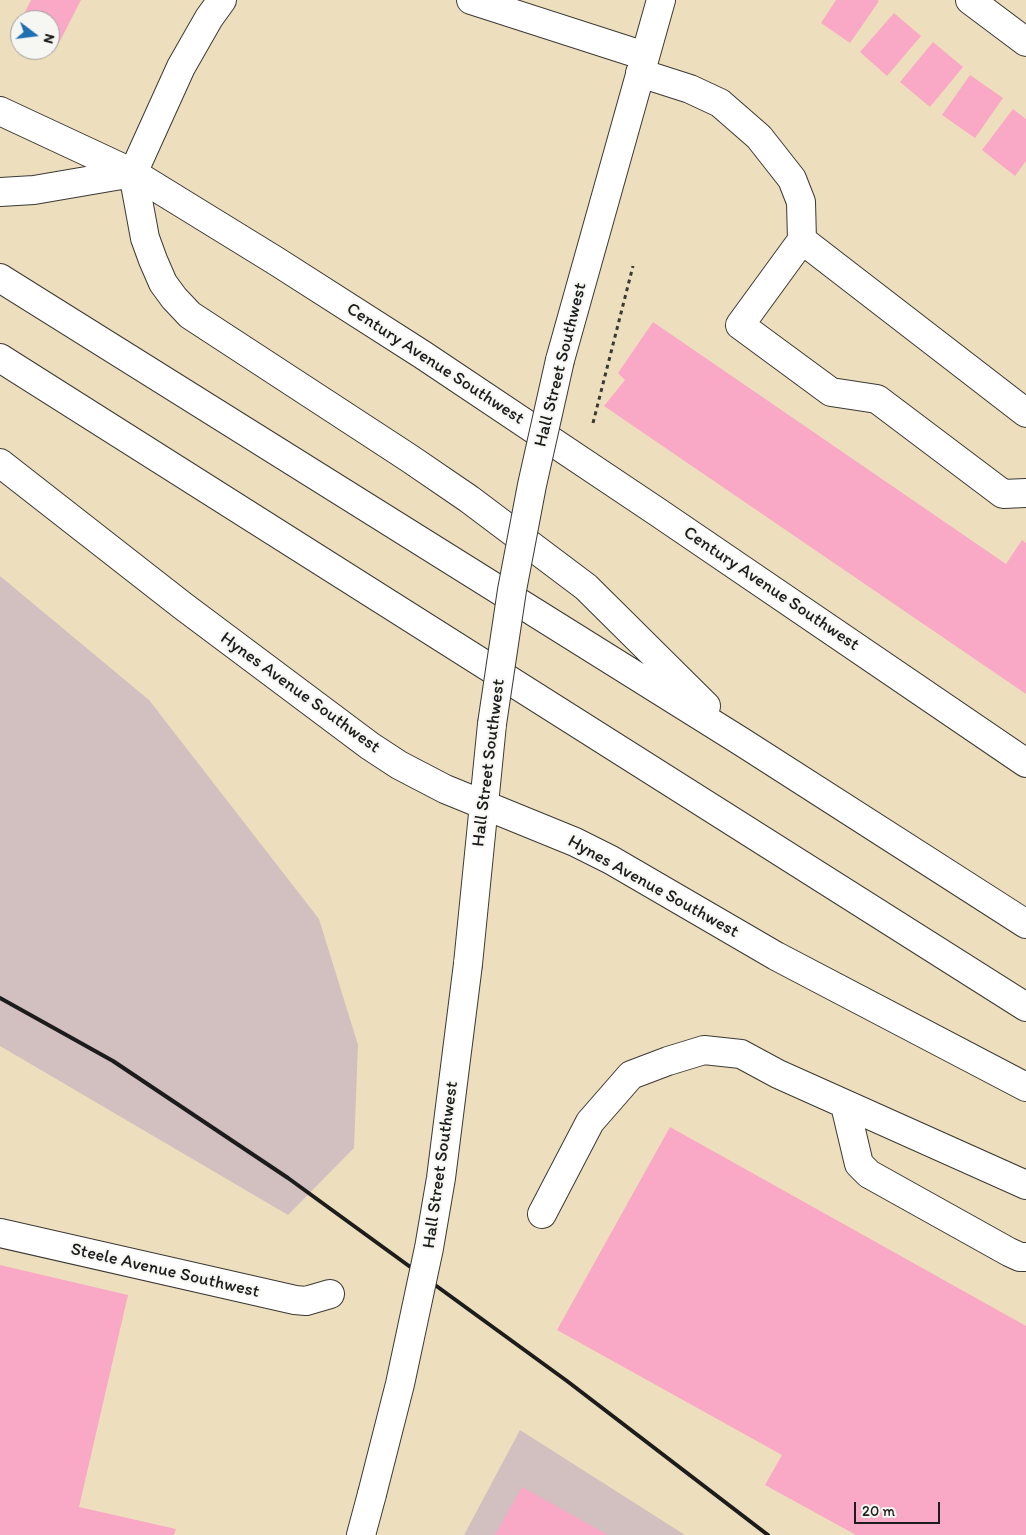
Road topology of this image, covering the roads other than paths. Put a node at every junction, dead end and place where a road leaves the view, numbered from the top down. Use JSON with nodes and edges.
{"nodes":[{"id":1,"x":222,"y":0,"type":"edge"},
{"id":2,"x":470,"y":0,"type":"edge"},
{"id":3,"x":661,"y":0,"type":"edge"},
{"id":4,"x":970,"y":0,"type":"edge"},
{"id":5,"x":1026,"y":42,"type":"edge"},
{"id":6,"x":642,"y":64,"type":"junction"},
{"id":7,"x":0,"y":111,"type":"edge"},
{"id":8,"x":133,"y":173,"type":"junction"},
{"id":9,"x":0,"y":192,"type":"edge"},
{"id":10,"x":802,"y":240,"type":"junction"},
{"id":11,"x":0,"y":278,"type":"edge"},
{"id":12,"x":0,"y":358,"type":"edge"},
{"id":13,"x":1026,"y":413,"type":"edge"},
{"id":14,"x":0,"y":462,"type":"edge"},
{"id":15,"x":1026,"y":493,"type":"edge"},
{"id":16,"x":742,"y":742,"type":"junction"},
{"id":17,"x":1026,"y":763,"type":"edge"},
{"id":18,"x":483,"y":805,"type":"junction"},
{"id":19,"x":1026,"y":924,"type":"edge"},
{"id":20,"x":1026,"y":1006,"type":"edge"},
{"id":21,"x":1026,"y":1087,"type":"edge"},
{"id":22,"x":845,"y":1105,"type":"junction"},
{"id":23,"x":1026,"y":1185,"type":"edge"},
{"id":24,"x":542,"y":1214,"type":"dead end"},
{"id":25,"x":0,"y":1233,"type":"edge"},
{"id":26,"x":1026,"y":1257,"type":"edge"},
{"id":27,"x":330,"y":1294,"type":"dead end"},
{"id":28,"x":361,"y":1535,"type":"edge"}],
"edges":[{"from":1,"to":8,"type":"main road"},
{"from":2,"to":6,"type":"main road"},
{"from":3,"to":6,"type":"main road","name":"Hall Street Southwest"},
{"from":4,"to":5,"type":"main road"},
{"from":6,"to":10,"type":"main road"},
{"from":6,"to":18,"type":"main road","name":"Hall Street Southwest","bridge":true},
{"from":7,"to":8,"type":"main road","name":"Century Avenue Southwest"},
{"from":8,"to":9,"type":"main road"},
{"from":8,"to":16,"type":"main road"},
{"from":8,"to":17,"type":"main road","name":"Century Avenue Southwest"},
{"from":10,"to":13,"type":"main road"},
{"from":10,"to":15,"type":"main road"},
{"from":11,"to":16,"type":"main road"},
{"from":12,"to":20,"type":"main road"},
{"from":14,"to":18,"type":"main road","name":"Hynes Avenue Southwest"},
{"from":16,"to":19,"type":"main road"},
{"from":18,"to":21,"type":"main road","name":"Hynes Avenue Southwest"},
{"from":18,"to":28,"type":"main road","name":"Hall Street Southwest","bridge":true},
{"from":22,"to":23,"type":"main road"},
{"from":22,"to":24,"type":"main road"},
{"from":22,"to":26,"type":"main road"},
{"from":25,"to":27,"type":"main road","name":"Steele Avenue Southwest"}]}
